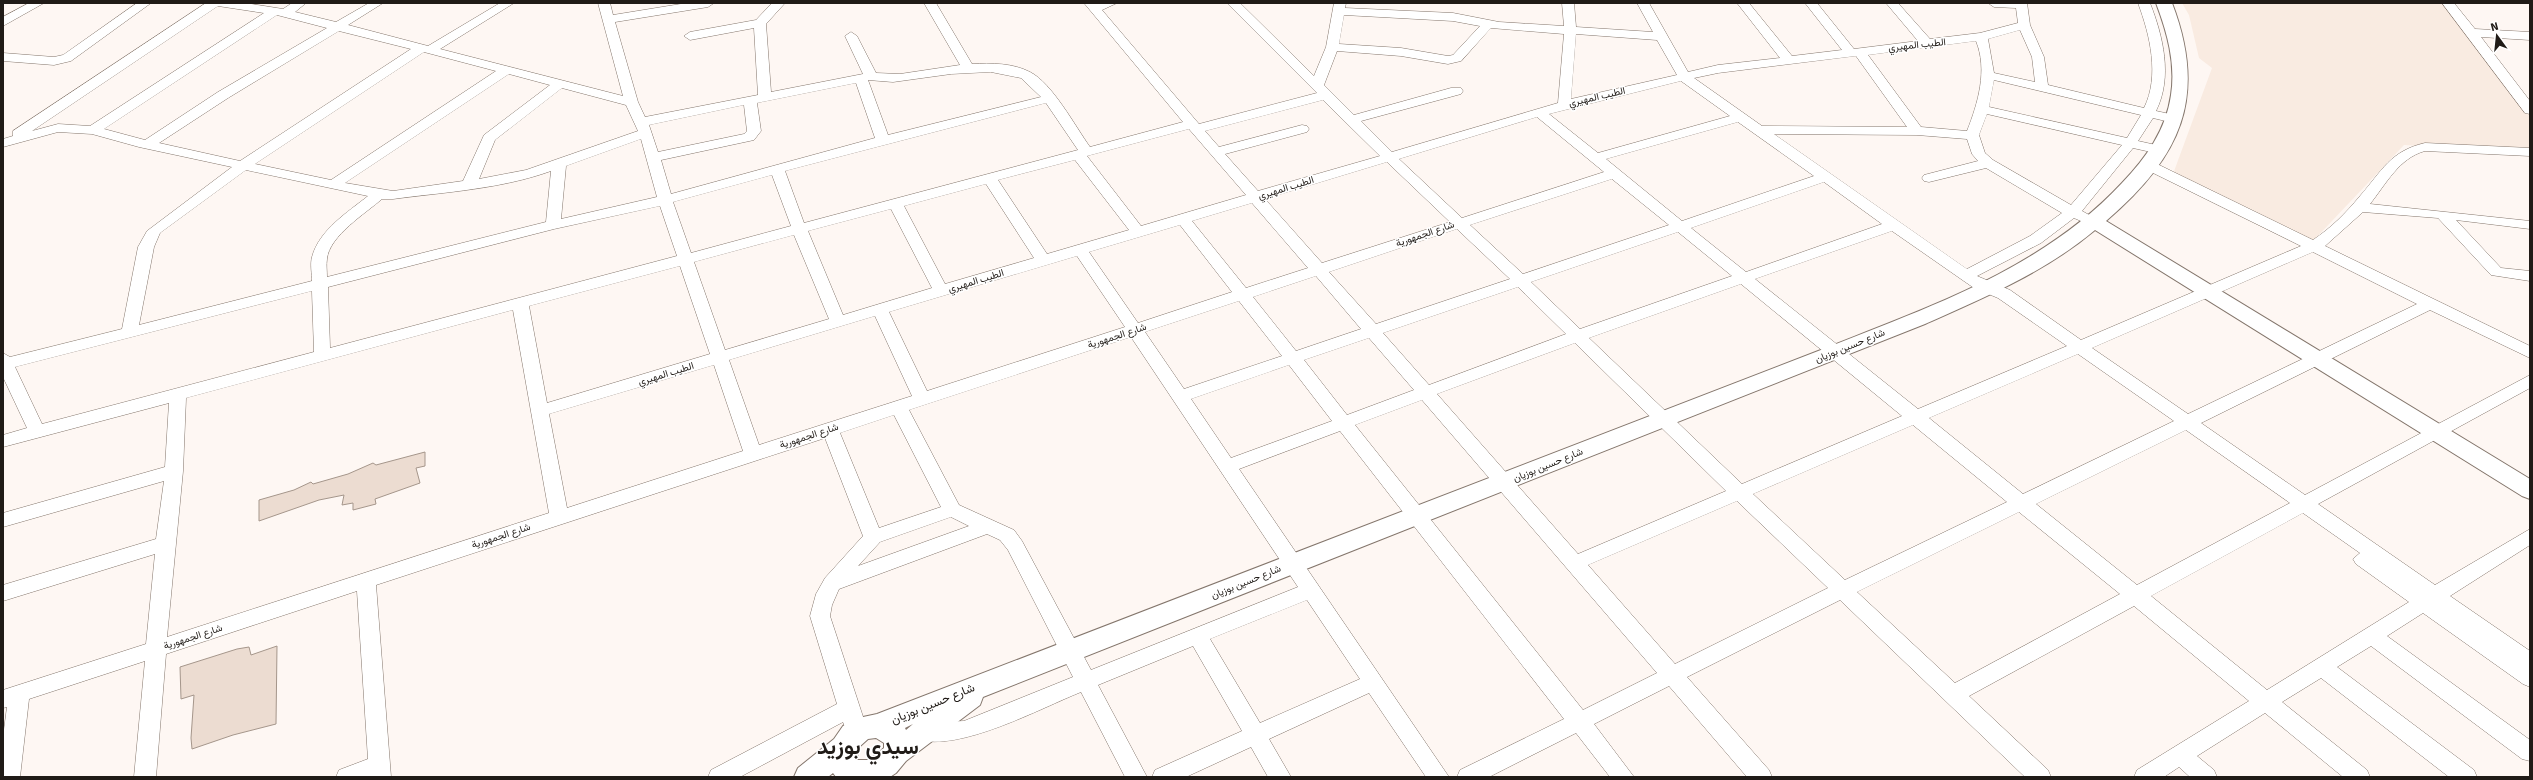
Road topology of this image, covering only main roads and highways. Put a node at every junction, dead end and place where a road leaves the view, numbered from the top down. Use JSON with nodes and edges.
{"nodes":[{"id":1,"x":2164,"y":3,"type":"edge"},
{"id":2,"x":2096,"y":222,"type":"junction"},
{"id":3,"x":2530,"y":490,"type":"edge"},
{"id":4,"x":988,"y":683,"type":"junction"},
{"id":5,"x":857,"y":728,"type":"junction"},
{"id":6,"x":876,"y":771,"type":"edge"},
{"id":7,"x":808,"y":777,"type":"edge"}],
"edges":[{"from":1,"to":2,"type":"main road","name":"شارع حسين بوزيان"},
{"from":2,"to":3,"type":"main road"},
{"from":2,"to":4,"type":"main road","name":"شارع حسين بوزيان"},
{"from":4,"to":5,"type":"main road","name":"شارع حسين بوزيان"},
{"from":4,"to":6,"type":"main road","name":"شارع حسين بوزيان"},
{"from":5,"to":6,"type":"main road"},
{"from":5,"to":6,"type":"main road"},
{"from":5,"to":7,"type":"main road","name":"شارع حسين بوزيان"}]}
